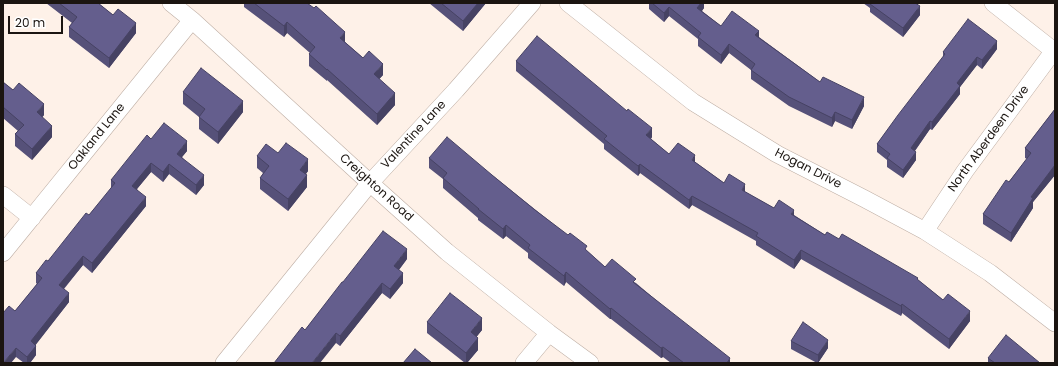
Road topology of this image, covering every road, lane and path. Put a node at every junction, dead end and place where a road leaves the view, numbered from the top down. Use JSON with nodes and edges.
{"nodes":[{"id":1,"x":171,"y":3,"type":"edge"},
{"id":2,"x":532,"y":3,"type":"edge"},
{"id":3,"x":568,"y":3,"type":"edge"},
{"id":4,"x":993,"y":3,"type":"edge"},
{"id":5,"x":192,"y":20,"type":"junction"},
{"id":6,"x":1054,"y":50,"type":"edge"},
{"id":7,"x":370,"y":183,"type":"junction"},
{"id":8,"x":3,"y":195,"type":"edge"},
{"id":9,"x":32,"y":218,"type":"junction"},
{"id":10,"x":925,"y":231,"type":"junction"},
{"id":11,"x":3,"y":253,"type":"edge"},
{"id":12,"x":1055,"y":323,"type":"edge"},
{"id":13,"x":548,"y":333,"type":"junction"},
{"id":14,"x":224,"y":363,"type":"edge"},
{"id":15,"x":524,"y":363,"type":"edge"},
{"id":16,"x":590,"y":363,"type":"edge"}],
"edges":[{"from":1,"to":5,"type":"street","name":"Creighton Road"},
{"from":2,"to":7,"type":"street","name":"Valentine Lane"},
{"from":3,"to":10,"type":"street","name":"Hogan Drive"},
{"from":4,"to":6,"type":"street"},
{"from":5,"to":7,"type":"street","name":"Creighton Road"},
{"from":5,"to":9,"type":"street","name":"Oakland Lane"},
{"from":6,"to":10,"type":"street","name":"North Aberdeen Drive"},
{"from":7,"to":13,"type":"street","name":"Creighton Road"},
{"from":7,"to":14,"type":"street","name":"Valentine Lane"},
{"from":8,"to":9,"type":"street"},
{"from":9,"to":11,"type":"street","name":"Oakland Lane"},
{"from":10,"to":12,"type":"street","name":"Hogan Drive"},
{"from":13,"to":15,"type":"street"},
{"from":13,"to":16,"type":"street","name":"Creighton Road"}]}
